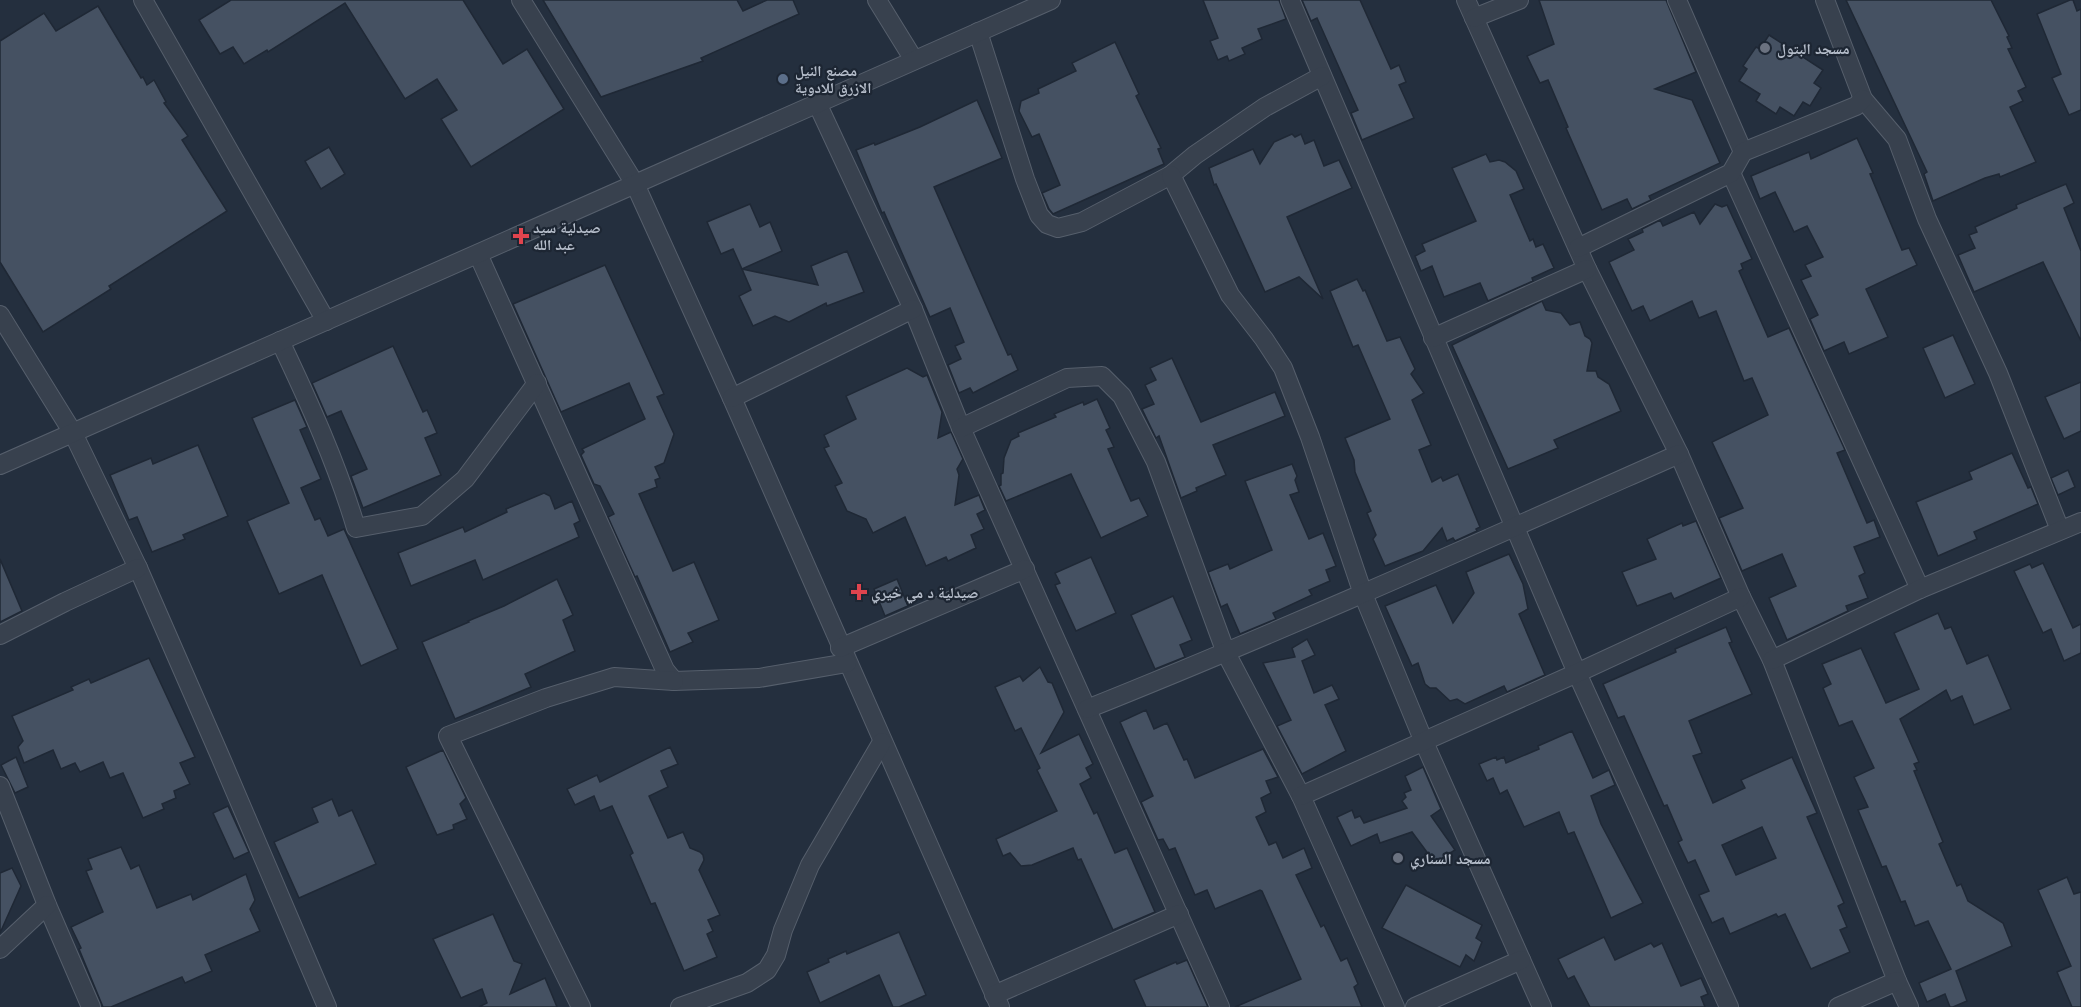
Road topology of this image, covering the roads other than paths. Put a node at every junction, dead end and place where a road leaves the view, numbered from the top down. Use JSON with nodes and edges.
{"nodes":[{"id":1,"x":143,"y":0,"type":"edge"},
{"id":2,"x":521,"y":0,"type":"edge"},
{"id":3,"x":877,"y":0,"type":"edge"},
{"id":4,"x":1051,"y":0,"type":"edge"},
{"id":5,"x":1290,"y":0,"type":"edge"},
{"id":6,"x":1466,"y":0,"type":"edge"},
{"id":7,"x":1519,"y":0,"type":"edge"},
{"id":8,"x":1677,"y":0,"type":"edge"},
{"id":9,"x":1825,"y":0,"type":"edge"},
{"id":10,"x":1474,"y":18,"type":"junction"},
{"id":11,"x":978,"y":32,"type":"junction"},
{"id":12,"x":914,"y":60,"type":"junction"},
{"id":13,"x":1322,"y":76,"type":"junction"},
{"id":14,"x":1863,"y":99,"type":"junction"},
{"id":15,"x":817,"y":103,"type":"junction"},
{"id":16,"x":1743,"y":152,"type":"junction"},
{"id":17,"x":1731,"y":173,"type":"junction"},
{"id":18,"x":1171,"y":175,"type":"junction"},
{"id":19,"x":635,"y":184,"type":"junction"},
{"id":20,"x":1578,"y":248,"type":"junction"},
{"id":21,"x":478,"y":254,"type":"junction"},
{"id":22,"x":1587,"y":269,"type":"junction"},
{"id":23,"x":913,"y":309,"type":"junction"},
{"id":24,"x":0,"y":315,"type":"edge"},
{"id":25,"x":326,"y":321,"type":"junction"},
{"id":26,"x":1433,"y":338,"type":"junction"},
{"id":27,"x":280,"y":341,"type":"junction"},
{"id":28,"x":537,"y":383,"type":"junction"},
{"id":29,"x":732,"y":398,"type":"junction"},
{"id":30,"x":962,"y":428,"type":"junction"},
{"id":31,"x":73,"y":433,"type":"junction"},
{"id":32,"x":1679,"y":454,"type":"junction"},
{"id":33,"x":0,"y":465,"type":"edge"},
{"id":34,"x":2081,"y":522,"type":"edge"},
{"id":35,"x":1514,"y":528,"type":"junction"},
{"id":36,"x":2060,"y":530,"type":"junction"},
{"id":37,"x":138,"y":568,"type":"junction"},
{"id":38,"x":1025,"y":569,"type":"junction"},
{"id":39,"x":1920,"y":589,"type":"junction"},
{"id":40,"x":1363,"y":594,"type":"junction"},
{"id":41,"x":1741,"y":597,"type":"junction"},
{"id":42,"x":0,"y":635,"type":"edge"},
{"id":43,"x":1226,"y":653,"type":"junction"},
{"id":44,"x":844,"y":655,"type":"junction"},
{"id":45,"x":1772,"y":660,"type":"junction"},
{"id":46,"x":1577,"y":674,"type":"junction"},
{"id":47,"x":674,"y":681,"type":"junction"},
{"id":48,"x":1087,"y":709,"type":"junction"},
{"id":49,"x":882,"y":742,"type":"junction"},
{"id":50,"x":1424,"y":742,"type":"junction"},
{"id":51,"x":0,"y":786,"type":"edge"},
{"id":52,"x":1301,"y":796,"type":"junction"},
{"id":53,"x":47,"y":905,"type":"junction"},
{"id":54,"x":1179,"y":914,"type":"junction"},
{"id":55,"x":0,"y":949,"type":"edge"},
{"id":56,"x":1521,"y":960,"type":"junction"},
{"id":57,"x":1897,"y":981,"type":"junction"},
{"id":58,"x":997,"y":1001,"type":"edge"},
{"id":59,"x":91,"y":1007,"type":"edge"},
{"id":60,"x":327,"y":1007,"type":"edge"},
{"id":61,"x":580,"y":1007,"type":"edge"},
{"id":62,"x":680,"y":1007,"type":"edge"},
{"id":63,"x":1220,"y":1007,"type":"edge"},
{"id":64,"x":1395,"y":1007,"type":"edge"},
{"id":65,"x":1415,"y":1007,"type":"edge"},
{"id":66,"x":1542,"y":1007,"type":"edge"},
{"id":67,"x":1729,"y":1007,"type":"edge"},
{"id":68,"x":1839,"y":1007,"type":"edge"},
{"id":69,"x":1909,"y":1007,"type":"edge"}],
"edges":[{"from":1,"to":25,"type":"street"},
{"from":2,"to":19,"type":"street"},
{"from":3,"to":12,"type":"street"},
{"from":4,"to":11,"type":"street"},
{"from":5,"to":13,"type":"street"},
{"from":6,"to":10,"type":"street"},
{"from":7,"to":10,"type":"street"},
{"from":8,"to":16,"type":"street"},
{"from":9,"to":14,"type":"street"},
{"from":10,"to":20,"type":"street"},
{"from":11,"to":12,"type":"street"},
{"from":11,"to":18,"type":"street"},
{"from":12,"to":15,"type":"street"},
{"from":13,"to":18,"type":"street"},
{"from":13,"to":26,"type":"street"},
{"from":14,"to":16,"type":"street"},
{"from":14,"to":36,"type":"street"},
{"from":15,"to":19,"type":"street"},
{"from":15,"to":23,"type":"street"},
{"from":16,"to":17,"type":"street"},
{"from":17,"to":20,"type":"street"},
{"from":17,"to":39,"type":"street"},
{"from":18,"to":40,"type":"street"},
{"from":19,"to":21,"type":"street"},
{"from":19,"to":29,"type":"street"},
{"from":20,"to":22,"type":"street"},
{"from":21,"to":25,"type":"street"},
{"from":21,"to":28,"type":"street"},
{"from":22,"to":26,"type":"street"},
{"from":22,"to":32,"type":"street"},
{"from":23,"to":29,"type":"street"},
{"from":23,"to":30,"type":"street"},
{"from":24,"to":31,"type":"street"},
{"from":25,"to":27,"type":"street"},
{"from":26,"to":35,"type":"street"},
{"from":27,"to":28,"type":"street"},
{"from":27,"to":31,"type":"street"},
{"from":28,"to":47,"type":"street"},
{"from":29,"to":44,"type":"street"},
{"from":30,"to":38,"type":"street"},
{"from":30,"to":43,"type":"street"},
{"from":31,"to":33,"type":"street"},
{"from":31,"to":37,"type":"street"},
{"from":32,"to":35,"type":"street"},
{"from":32,"to":41,"type":"street"},
{"from":34,"to":36,"type":"street"},
{"from":35,"to":40,"type":"street"},
{"from":35,"to":46,"type":"street"},
{"from":36,"to":39,"type":"street"},
{"from":37,"to":42,"type":"street"},
{"from":37,"to":60,"type":"street"},
{"from":38,"to":44,"type":"street"},
{"from":38,"to":48,"type":"street"},
{"from":39,"to":45,"type":"street"},
{"from":40,"to":43,"type":"street"},
{"from":40,"to":50,"type":"street"},
{"from":41,"to":45,"type":"street"},
{"from":41,"to":46,"type":"street"},
{"from":43,"to":48,"type":"street"},
{"from":43,"to":52,"type":"street"},
{"from":44,"to":47,"type":"street"},
{"from":44,"to":49,"type":"street"},
{"from":45,"to":57,"type":"street"},
{"from":46,"to":50,"type":"street"},
{"from":46,"to":67,"type":"street"},
{"from":47,"to":61,"type":"street"},
{"from":48,"to":54,"type":"street"},
{"from":49,"to":58,"type":"street"},
{"from":49,"to":62,"type":"street"},
{"from":50,"to":52,"type":"street"},
{"from":50,"to":56,"type":"street"},
{"from":51,"to":53,"type":"street"},
{"from":52,"to":64,"type":"street"},
{"from":53,"to":55,"type":"street"},
{"from":53,"to":59,"type":"street"},
{"from":54,"to":58,"type":"street"},
{"from":54,"to":63,"type":"street"},
{"from":56,"to":65,"type":"street"},
{"from":56,"to":66,"type":"street"},
{"from":57,"to":68,"type":"street"},
{"from":57,"to":69,"type":"street"}]}
